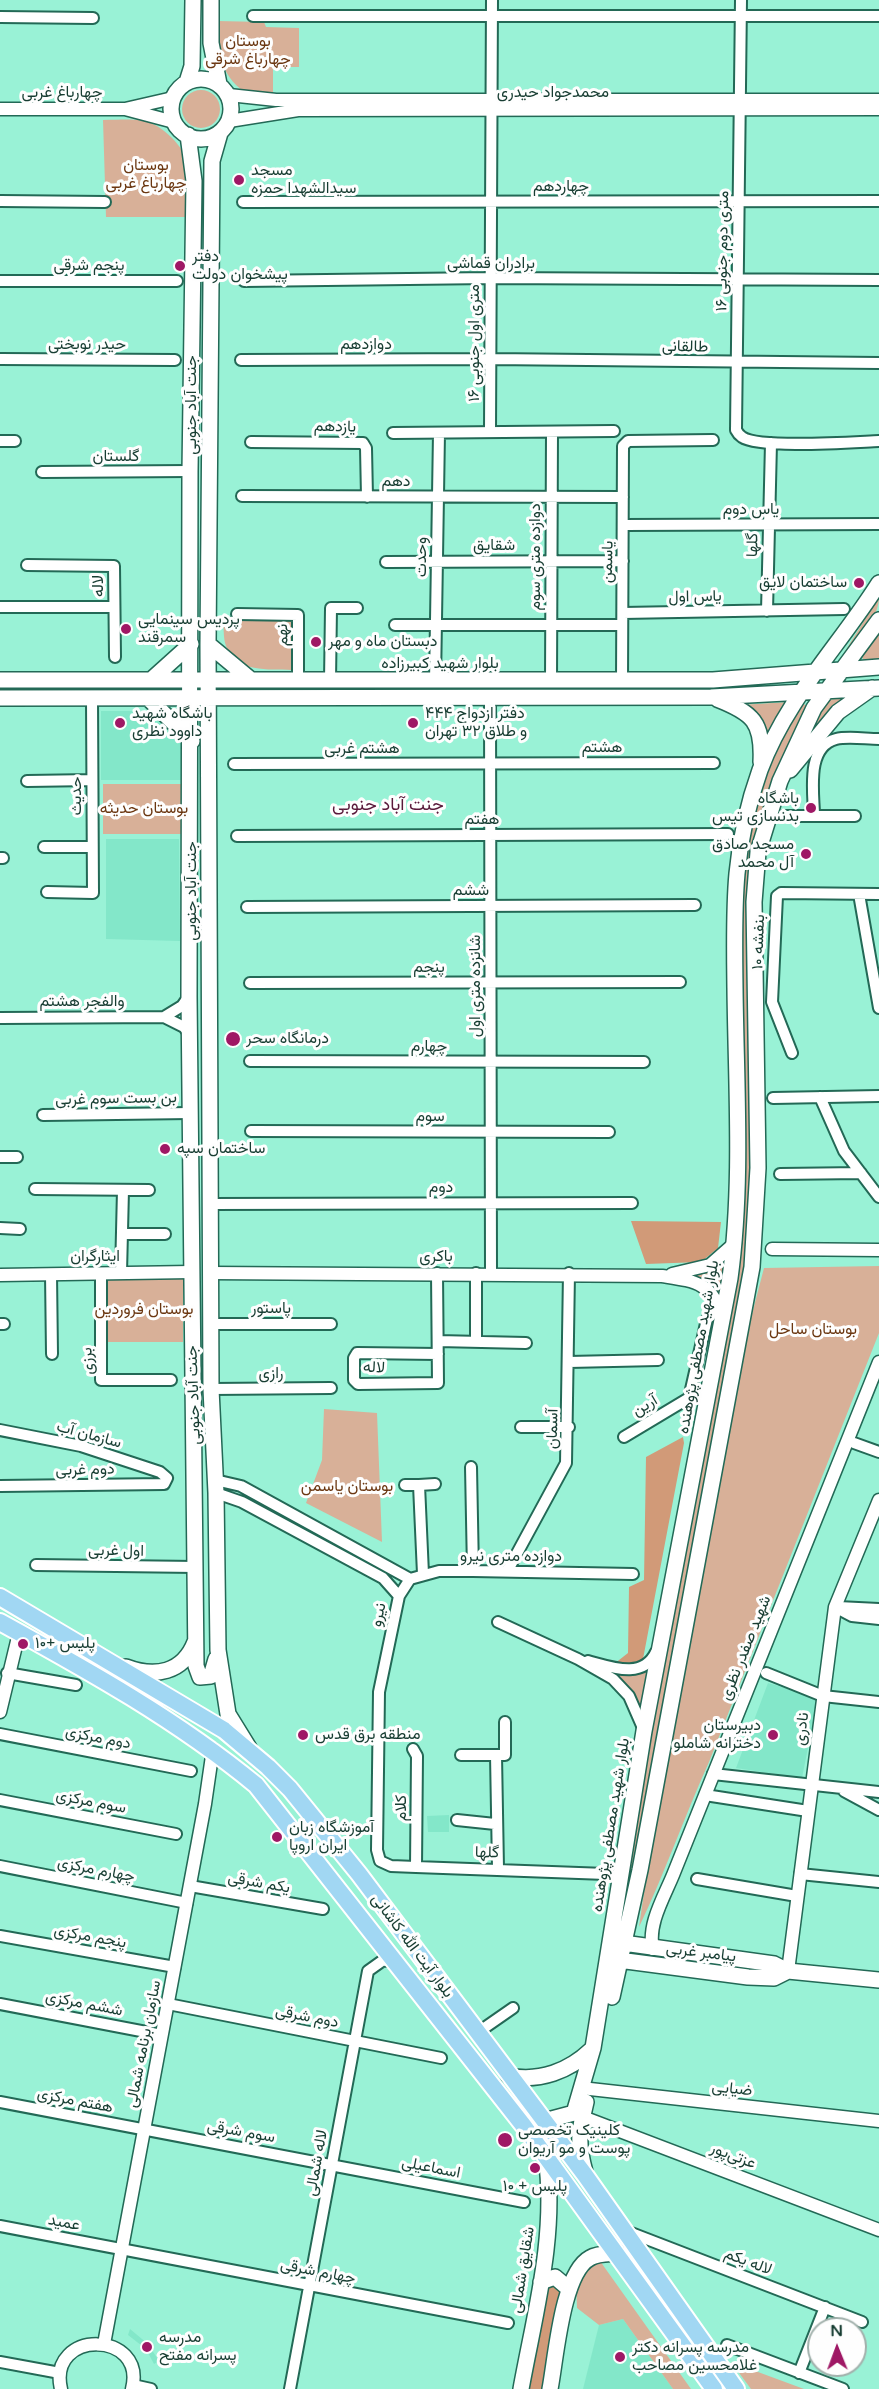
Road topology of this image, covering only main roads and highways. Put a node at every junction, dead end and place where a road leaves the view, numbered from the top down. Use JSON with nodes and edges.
{"nodes":[{"id":1,"x":193,"y":0,"type":"edge"},
{"id":2,"x":211,"y":0,"type":"edge"},
{"id":3,"x":187,"y":82,"type":"junction"},
{"id":4,"x":224,"y":90,"type":"junction"},
{"id":5,"x":224,"y":127,"type":"junction"},
{"id":6,"x":188,"y":135,"type":"junction"},
{"id":7,"x":879,"y":583,"type":"edge"},
{"id":8,"x":879,"y":620,"type":"edge"},
{"id":9,"x":191,"y":644,"type":"junction"},
{"id":10,"x":208,"y":644,"type":"junction"},
{"id":11,"x":879,"y":667,"type":"edge"},
{"id":12,"x":843,"y":669,"type":"junction"},
{"id":13,"x":816,"y":672,"type":"junction"},
{"id":14,"x":250,"y":679,"type":"junction"},
{"id":15,"x":0,"y":680,"type":"edge"},
{"id":16,"x":151,"y":680,"type":"junction"},
{"id":17,"x":191,"y":680,"type":"junction"},
{"id":18,"x":209,"y":680,"type":"junction"},
{"id":19,"x":876,"y":688,"type":"edge"},
{"id":20,"x":825,"y":691,"type":"junction"},
{"id":21,"x":800,"y":694,"type":"junction"},
{"id":22,"x":711,"y":697,"type":"junction"},
{"id":23,"x":0,"y":698,"type":"edge"},
{"id":24,"x":149,"y":699,"type":"junction"},
{"id":25,"x":210,"y":699,"type":"junction"},
{"id":26,"x":192,"y":700,"type":"junction"},
{"id":27,"x":192,"y":741,"type":"junction"},
{"id":28,"x":760,"y":768,"type":"junction"},
{"id":29,"x":780,"y":781,"type":"junction"},
{"id":30,"x":0,"y":1596,"type":"edge"},
{"id":31,"x":0,"y":1622,"type":"edge"},
{"id":32,"x":197,"y":1636,"type":"junction"},
{"id":33,"x":218,"y":1650,"type":"junction"},
{"id":34,"x":102,"y":1655,"type":"junction"},
{"id":35,"x":253,"y":1753,"type":"junction"},
{"id":36,"x":358,"y":1874,"type":"junction"},
{"id":37,"x":337,"y":1889,"type":"junction"},
{"id":38,"x":393,"y":1920,"type":"junction"},
{"id":39,"x":374,"y":1937,"type":"junction"},
{"id":40,"x":617,"y":1943,"type":"junction"},
{"id":41,"x":614,"y":1960,"type":"junction"},
{"id":42,"x":788,"y":1971,"type":"junction"},
{"id":43,"x":879,"y":1980,"type":"edge"},
{"id":44,"x":593,"y":2048,"type":"junction"},
{"id":45,"x":509,"y":2076,"type":"junction"},
{"id":46,"x":586,"y":2089,"type":"junction"},
{"id":47,"x":578,"y":2115,"type":"junction"},
{"id":48,"x":544,"y":2121,"type":"junction"},
{"id":49,"x":546,"y":2156,"type":"junction"},
{"id":50,"x":585,"y":2175,"type":"junction"},
{"id":51,"x":618,"y":2253,"type":"junction"},
{"id":52,"x":541,"y":2282,"type":"junction"},
{"id":53,"x":569,"y":2289,"type":"junction"},
{"id":54,"x":521,"y":2389,"type":"edge"},
{"id":55,"x":550,"y":2389,"type":"edge"},
{"id":56,"x":714,"y":2389,"type":"edge"},
{"id":57,"x":736,"y":2389,"type":"edge"}],
"edges":[{"from":1,"to":3,"type":"main road"},
{"from":2,"to":4,"type":"main road"},
{"from":3,"to":4,"type":"main road"},
{"from":3,"to":6,"type":"main road"},
{"from":4,"to":5,"type":"main road"},
{"from":5,"to":6,"type":"main road"},
{"from":5,"to":10,"type":"main road","name":"جنت آباد جنوبی"},
{"from":6,"to":9,"type":"main road","name":"جنت آباد جنوبی"},
{"from":7,"to":13,"type":"main road","name":"بلوار شهید مصطفی پژوهنده"},
{"from":8,"to":12,"type":"main road","name":"بلوار شهید مصطفی پژوهنده"},
{"from":9,"to":16,"type":"main road"},
{"from":9,"to":17,"type":"main road","name":"جنت آباد جنوبی"},
{"from":10,"to":14,"type":"main road"},
{"from":10,"to":18,"type":"main road","name":"جنت آباد جنوبی"},
{"from":11,"to":12,"type":"main road","name":"بلوار شهید کبیرزاده"},
{"from":12,"to":13,"type":"main road","name":"بلوار شهید کبیرزاده"},
{"from":12,"to":20,"type":"main road","name":"بلوار شهید مصطفی پژوهنده"},
{"from":13,"to":14,"type":"main road","name":"بلوار شهید کبیرزاده"},
{"from":13,"to":21,"type":"main road","name":"بلوار شهید مصطفی پژوهنده"},
{"from":14,"to":18,"type":"main road","name":"بلوار شهید کبیرزاده"},
{"from":15,"to":16,"type":"main road","name":"بلوار شهید کبیرزاده"},
{"from":16,"to":17,"type":"main road","name":"بلوار شهید کبیرزاده"},
{"from":17,"to":18,"type":"main road","name":"بلوار شهید کبیرزاده"},
{"from":17,"to":26,"type":"main road","name":"جنت آباد جنوبی"},
{"from":18,"to":25,"type":"main road","name":"جنت آباد جنوبی"},
{"from":19,"to":20,"type":"main road"},
{"from":19,"to":29,"type":"main road"},
{"from":20,"to":21,"type":"main road"},
{"from":20,"to":29,"type":"main road","name":"بلوار شهید مصطفی پژوهنده"},
{"from":21,"to":22,"type":"main road"},
{"from":21,"to":28,"type":"main road","name":"بلوار شهید مصطفی پژوهنده"},
{"from":22,"to":25,"type":"main road"},
{"from":22,"to":28,"type":"main road"},
{"from":23,"to":24,"type":"main road"},
{"from":24,"to":26,"type":"main road"},
{"from":24,"to":27,"type":"main road"},
{"from":25,"to":26,"type":"main road"},
{"from":25,"to":33,"type":"main road","name":"جنت آباد جنوبی"},
{"from":26,"to":27,"type":"main road","name":"جنت آباد جنوبی"},
{"from":27,"to":32,"type":"main road","name":"جنت آباد جنوبی"},
{"from":28,"to":40,"type":"main road","name":"بلوار شهید مصطفی پژوهنده"},
{"from":29,"to":40,"type":"main road","name":"بلوار شهید مصطفی پژوهنده"},
{"from":30,"to":34,"type":"main road","name":"بلوار آیت الله کاشانی"},
{"from":31,"to":37,"type":"main road","name":"بلوار آیت الله کاشانی"},
{"from":32,"to":33,"type":"main road","name":"جنت آباد جنوبی"},
{"from":32,"to":34,"type":"main road"},
{"from":33,"to":35,"type":"main road"},
{"from":34,"to":35,"type":"main road","name":"بلوار آیت الله کاشانی"},
{"from":35,"to":36,"type":"main road","name":"بلوار آیت الله کاشانی"},
{"from":36,"to":37,"type":"main road"},
{"from":36,"to":38,"type":"main road","name":"بلوار آیت الله کاشانی"},
{"from":37,"to":39,"type":"main road","name":"بلوار آیت الله کاشانی"},
{"from":38,"to":39,"type":"main road"},
{"from":38,"to":45,"type":"main road","name":"بلوار آیت الله کاشانی"},
{"from":39,"to":49,"type":"main road","name":"بلوار آیت الله کاشانی"},
{"from":40,"to":41,"type":"main road","name":"بلوار شهید مصطفی پژوهنده"},
{"from":40,"to":42,"type":"main road","name":"پیامبر غربی"},
{"from":41,"to":42,"type":"main road","name":"پیامبر غربی"},
{"from":41,"to":44,"type":"main road","name":"بلوار شهید مصطفی پژوهنده"},
{"from":41,"to":46,"type":"main road","name":"بلوار شهید مصطفی پژوهنده"},
{"from":42,"to":43,"type":"main road","name":"پیامبر غربی"},
{"from":44,"to":45,"type":"main road"},
{"from":44,"to":46,"type":"main road","name":"بلوار شهید مصطفی پژوهنده"},
{"from":45,"to":48,"type":"main road","name":"بلوار آیت الله کاشانی"},
{"from":46,"to":47,"type":"main road","name":"بلوار شهید مصطفی پژوهنده"},
{"from":47,"to":48,"type":"main road"},
{"from":47,"to":50,"type":"main road","name":"بلوار شهید مصطفی پژوهنده"},
{"from":48,"to":50,"type":"main road","name":"بلوار آیت الله کاشانی"},
{"from":49,"to":51,"type":"main road","name":"بلوار آیت الله کاشانی"},
{"from":49,"to":52,"type":"main road","name":"شقایق شمالی"},
{"from":50,"to":57,"type":"main road","name":"بلوار آیت الله کاشانی"},
{"from":51,"to":53,"type":"main road"},
{"from":51,"to":56,"type":"main road","name":"بلوار آیت الله کاشانی"},
{"from":52,"to":53,"type":"main road"},
{"from":52,"to":54,"type":"main road","name":"شقایق شمالی"},
{"from":53,"to":55,"type":"main road"}]}
